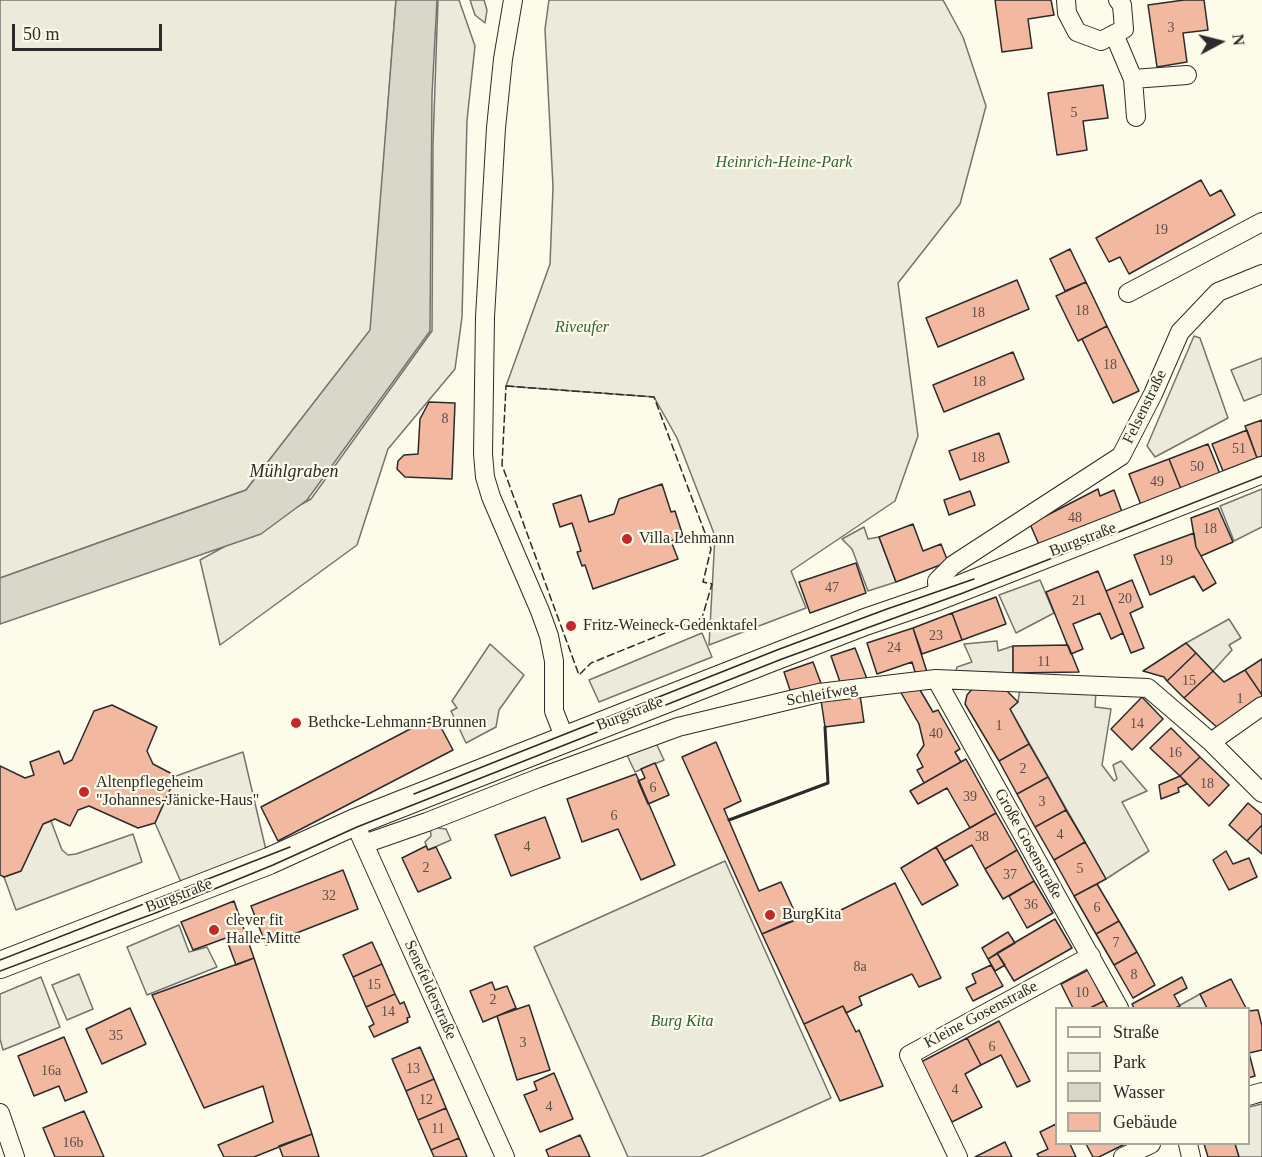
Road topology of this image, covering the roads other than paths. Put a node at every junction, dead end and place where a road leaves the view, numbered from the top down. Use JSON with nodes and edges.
{"nodes":[{"id":1,"x":513,"y":0,"type":"edge"},
{"id":2,"x":1066,"y":0,"type":"edge"},
{"id":3,"x":1118,"y":0,"type":"edge"},
{"id":4,"x":1114,"y":34,"type":"junction"},
{"id":5,"x":1187,"y":75,"type":"dead end"},
{"id":6,"x":1133,"y":79,"type":"junction"},
{"id":7,"x":1136,"y":117,"type":"dead end"},
{"id":8,"x":1262,"y":222,"type":"edge"},
{"id":9,"x":1262,"y":274,"type":"edge"},
{"id":10,"x":1128,"y":293,"type":"dead end"},
{"id":11,"x":1262,"y":470,"type":"edge"},
{"id":12,"x":938,"y":597,"type":"junction"},
{"id":13,"x":936,"y":679,"type":"junction"},
{"id":14,"x":1262,"y":706,"type":"edge"},
{"id":15,"x":565,"y":739,"type":"junction"},
{"id":16,"x":1211,"y":742,"type":"junction"},
{"id":17,"x":1262,"y":793,"type":"edge"},
{"id":18,"x":360,"y":833,"type":"junction"},
{"id":19,"x":1091,"y":956,"type":"junction"},
{"id":20,"x":0,"y":965,"type":"edge"},
{"id":21,"x":1118,"y":1007,"type":"edge"},
{"id":22,"x":0,"y":1113,"type":"edge"},
{"id":23,"x":1147,"y":1145,"type":"edge"},
{"id":24,"x":15,"y":1157,"type":"edge"},
{"id":25,"x":506,"y":1157,"type":"edge"},
{"id":26,"x":958,"y":1157,"type":"edge"},
{"id":27,"x":1123,"y":1157,"type":"edge"}],
"edges":[{"from":1,"to":15,"type":"street"},
{"from":2,"to":4,"type":"street"},
{"from":3,"to":4,"type":"street"},
{"from":4,"to":6,"type":"street"},
{"from":5,"to":6,"type":"street"},
{"from":6,"to":7,"type":"street"},
{"from":8,"to":10,"type":"street"},
{"from":9,"to":12,"type":"street","name":"Felsenstraße"},
{"from":11,"to":12,"type":"street","name":"Burgstraße"},
{"from":12,"to":15,"type":"street","name":"Burgstraße"},
{"from":13,"to":16,"type":"street","name":"Schleifweg"},
{"from":13,"to":18,"type":"street","name":"Schleifweg"},
{"from":13,"to":19,"type":"street","name":"Große Gosenstraße"},
{"from":14,"to":16,"type":"street"},
{"from":15,"to":18,"type":"street","name":"Burgstraße"},
{"from":16,"to":17,"type":"street","name":"Schleifweg"},
{"from":18,"to":20,"type":"street","name":"Burgstraße"},
{"from":18,"to":25,"type":"street","name":"Senefelderstraße"},
{"from":19,"to":21,"type":"street","name":"Große Gosenstraße"},
{"from":19,"to":26,"type":"street","name":"Kleine Gosenstraße"},
{"from":22,"to":24,"type":"street"},
{"from":23,"to":27,"type":"street"}]}
